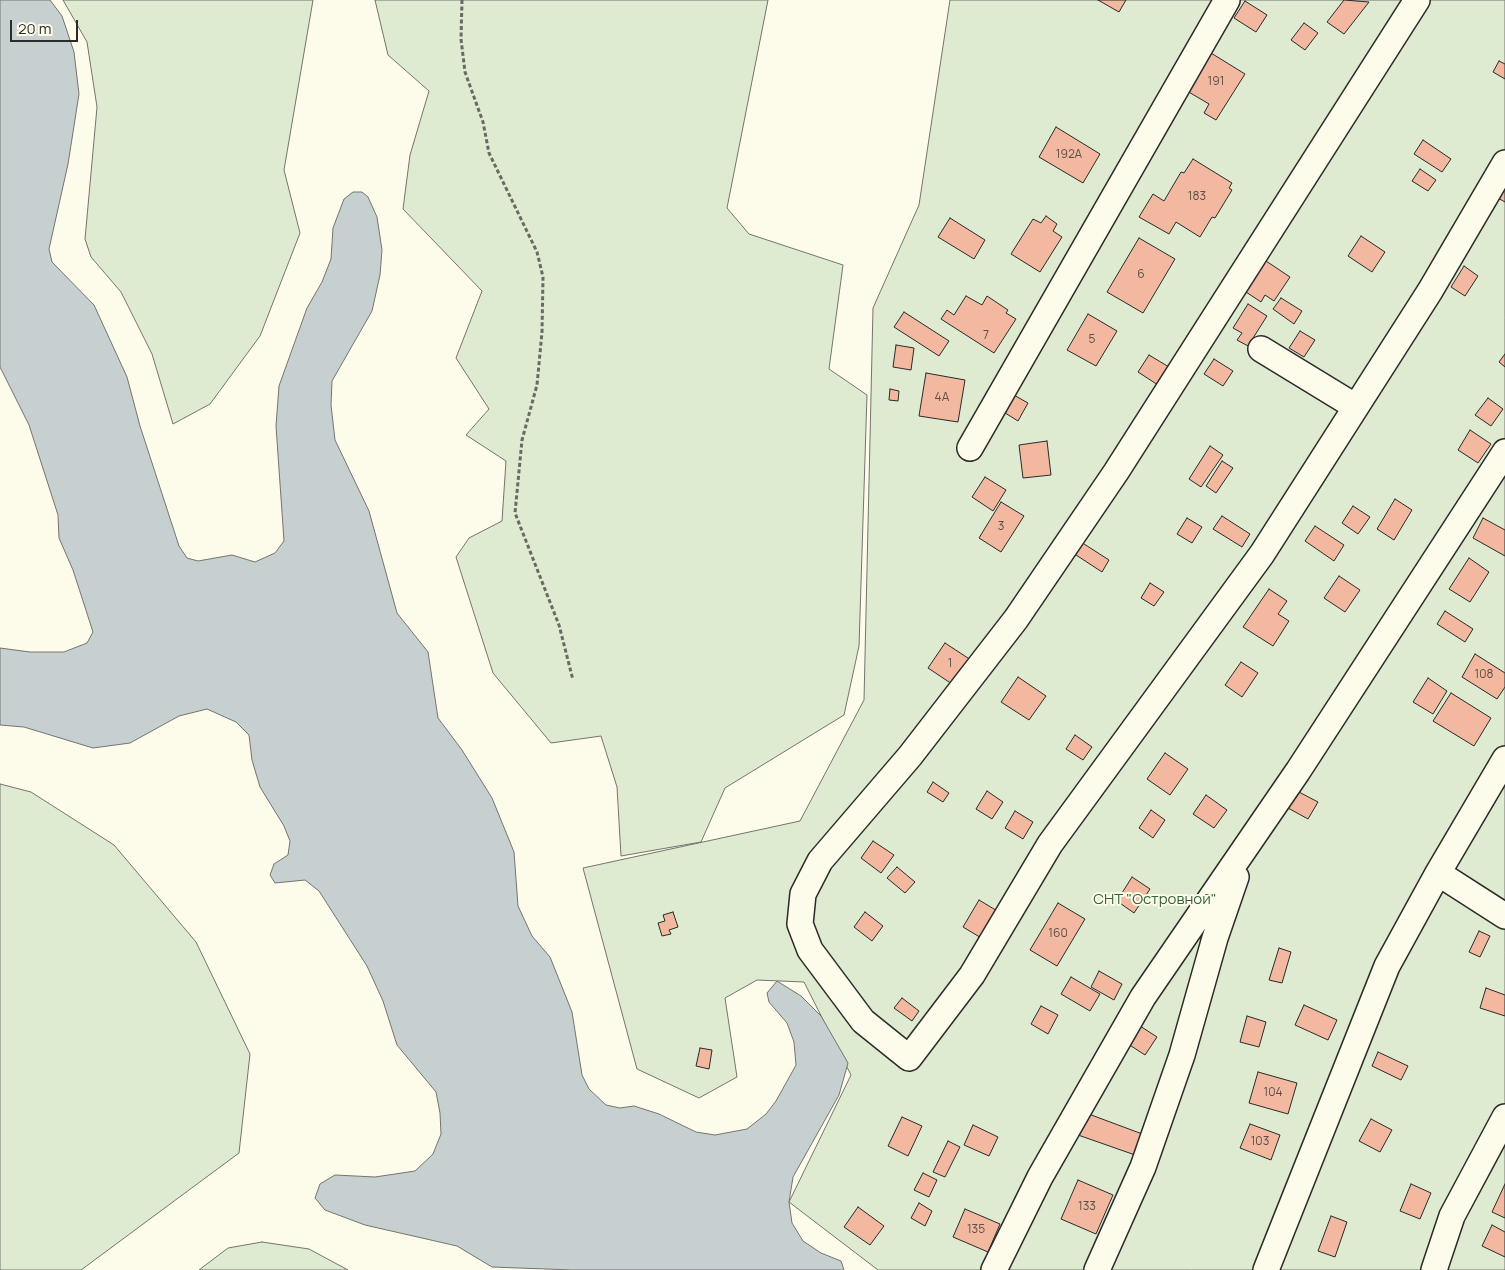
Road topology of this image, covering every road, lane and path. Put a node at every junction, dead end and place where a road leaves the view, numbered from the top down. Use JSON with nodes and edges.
{"nodes":[{"id":1,"x":462,"y":0,"type":"edge"},
{"id":2,"x":1227,"y":0,"type":"edge"},
{"id":3,"x":1417,"y":0,"type":"edge"},
{"id":4,"x":1505,"y":163,"type":"edge"},
{"id":5,"x":1261,"y":349,"type":"dead end"},
{"id":6,"x":1356,"y":407,"type":"junction"},
{"id":7,"x":970,"y":448,"type":"dead end"},
{"id":8,"x":1505,"y":452,"type":"edge"},
{"id":9,"x":573,"y":680,"type":"dead end"},
{"id":10,"x":1505,"y":759,"type":"edge"},
{"id":11,"x":1248,"y":844,"type":"junction"},
{"id":12,"x":1438,"y":873,"type":"junction"},
{"id":13,"x":1505,"y":916,"type":"edge"},
{"id":14,"x":1505,"y":1117,"type":"edge"},
{"id":15,"x":994,"y":1270,"type":"edge"},
{"id":16,"x":1097,"y":1270,"type":"edge"},
{"id":17,"x":1266,"y":1270,"type":"edge"},
{"id":18,"x":1434,"y":1270,"type":"edge"}],
"edges":[{"from":1,"to":9,"type":"path"},
{"from":2,"to":7,"type":"lane"},
{"from":3,"to":6,"type":"lane"},
{"from":4,"to":6,"type":"lane"},
{"from":5,"to":6,"type":"lane"},
{"from":8,"to":11,"type":"lane"},
{"from":10,"to":12,"type":"lane"},
{"from":11,"to":15,"type":"lane"},
{"from":11,"to":16,"type":"lane"},
{"from":12,"to":13,"type":"lane"},
{"from":12,"to":17,"type":"lane"},
{"from":14,"to":18,"type":"lane"}]}
